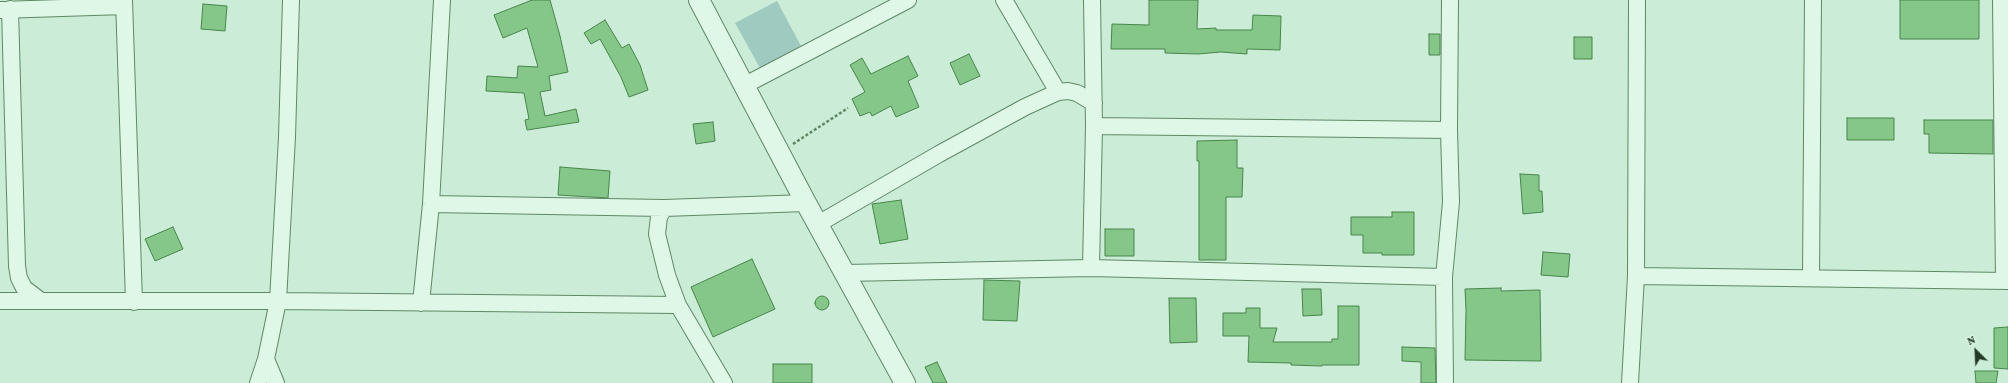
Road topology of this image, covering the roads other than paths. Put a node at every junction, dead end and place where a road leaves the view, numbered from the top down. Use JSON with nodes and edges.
{"nodes":[{"id":1,"x":292,"y":0,"type":"edge"},
{"id":2,"x":442,"y":0,"type":"edge"},
{"id":3,"x":699,"y":0,"type":"edge"},
{"id":4,"x":908,"y":0,"type":"edge"},
{"id":5,"x":1004,"y":0,"type":"edge"},
{"id":6,"x":1092,"y":0,"type":"edge"},
{"id":7,"x":1450,"y":0,"type":"edge"},
{"id":8,"x":1637,"y":0,"type":"edge"},
{"id":9,"x":1813,"y":0,"type":"edge"},
{"id":10,"x":2001,"y":0,"type":"edge"},
{"id":11,"x":124,"y":3,"type":"edge"},
{"id":12,"x":5,"y":10,"type":"edge"},
{"id":13,"x":745,"y":85,"type":"junction"},
{"id":14,"x":1058,"y":92,"type":"junction"},
{"id":15,"x":1094,"y":103,"type":"junction"},
{"id":16,"x":1094,"y":126,"type":"junction"},
{"id":17,"x":1449,"y":130,"type":"junction"},
{"id":18,"x":806,"y":203,"type":"junction"},
{"id":19,"x":431,"y":204,"type":"junction"},
{"id":20,"x":664,"y":208,"type":"junction"},
{"id":21,"x":818,"y":224,"type":"junction"},
{"id":22,"x":1091,"y":268,"type":"junction"},
{"id":23,"x":845,"y":273,"type":"junction"},
{"id":24,"x":1636,"y":276,"type":"junction"},
{"id":25,"x":1444,"y":277,"type":"junction"},
{"id":26,"x":1811,"y":277,"type":"junction"},
{"id":27,"x":2006,"y":281,"type":"edge"},
{"id":28,"x":0,"y":301,"type":"edge"},
{"id":29,"x":41,"y":301,"type":"junction"},
{"id":30,"x":278,"y":301,"type":"junction"},
{"id":31,"x":134,"y":302,"type":"junction"},
{"id":32,"x":421,"y":303,"type":"junction"},
{"id":33,"x":678,"y":305,"type":"junction"},
{"id":34,"x":266,"y":359,"type":"junction"},
{"id":35,"x":258,"y":383,"type":"edge"},
{"id":36,"x":276,"y":383,"type":"edge"},
{"id":37,"x":724,"y":383,"type":"edge"},
{"id":38,"x":905,"y":383,"type":"edge"},
{"id":39,"x":1445,"y":383,"type":"edge"},
{"id":40,"x":1630,"y":383,"type":"edge"}],
"edges":[{"from":1,"to":30,"type":"street"},
{"from":2,"to":19,"type":"street"},
{"from":3,"to":13,"type":"street"},
{"from":4,"to":13,"type":"street"},
{"from":5,"to":14,"type":"street"},
{"from":6,"to":15,"type":"street"},
{"from":7,"to":17,"type":"street"},
{"from":8,"to":24,"type":"street"},
{"from":9,"to":26,"type":"street"},
{"from":10,"to":27,"type":"street"},
{"from":11,"to":12,"type":"street"},
{"from":11,"to":31,"type":"street"},
{"from":12,"to":29,"type":"street"},
{"from":13,"to":18,"type":"street"},
{"from":14,"to":15,"type":"street"},
{"from":14,"to":21,"type":"street"},
{"from":15,"to":16,"type":"street"},
{"from":16,"to":17,"type":"street"},
{"from":16,"to":22,"type":"street"},
{"from":17,"to":25,"type":"street"},
{"from":18,"to":20,"type":"street"},
{"from":18,"to":21,"type":"street"},
{"from":19,"to":20,"type":"street"},
{"from":19,"to":32,"type":"street"},
{"from":20,"to":33,"type":"street"},
{"from":21,"to":23,"type":"street"},
{"from":22,"to":23,"type":"street"},
{"from":22,"to":25,"type":"street"},
{"from":23,"to":38,"type":"street"},
{"from":24,"to":26,"type":"street"},
{"from":24,"to":40,"type":"street"},
{"from":25,"to":39,"type":"street"},
{"from":26,"to":27,"type":"street"},
{"from":28,"to":29,"type":"street"},
{"from":29,"to":31,"type":"street"},
{"from":30,"to":31,"type":"street"},
{"from":30,"to":32,"type":"street"},
{"from":30,"to":34,"type":"street"},
{"from":32,"to":33,"type":"street"},
{"from":33,"to":37,"type":"street"},
{"from":34,"to":35,"type":"street"},
{"from":34,"to":36,"type":"street"}]}
